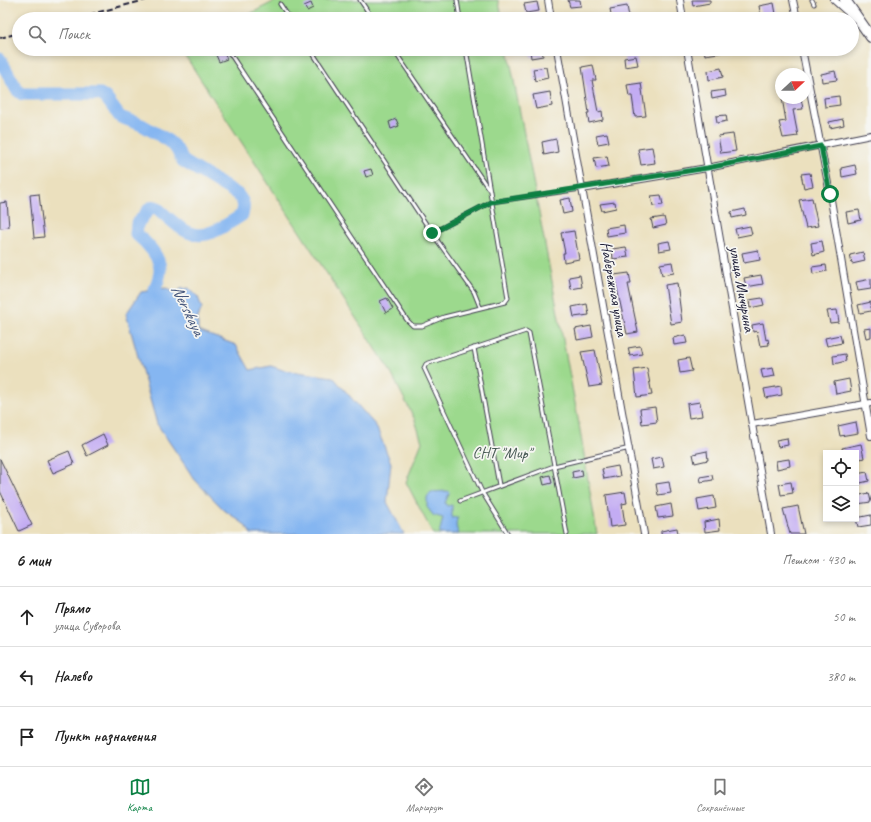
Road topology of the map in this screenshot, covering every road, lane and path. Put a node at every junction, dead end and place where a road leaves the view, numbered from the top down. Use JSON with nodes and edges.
{"nodes":[{"id":1,"x":360,"y":0,"type":"edge"},
{"id":2,"x":457,"y":0,"type":"edge"},
{"id":3,"x":548,"y":0,"type":"edge"},
{"id":4,"x":680,"y":0,"type":"edge"},
{"id":5,"x":793,"y":0,"type":"edge"},
{"id":6,"x":834,"y":0,"type":"edge"},
{"id":7,"x":845,"y":0,"type":"edge"},
{"id":8,"x":280,"y":4,"type":"dead end"},
{"id":9,"x":285,"y":12,"type":"edge"},
{"id":10,"x":368,"y":12,"type":"edge"},
{"id":11,"x":459,"y":12,"type":"edge"},
{"id":12,"x":551,"y":12,"type":"edge"},
{"id":13,"x":682,"y":12,"type":"edge"},
{"id":14,"x":796,"y":12,"type":"edge"},
{"id":15,"x":848,"y":12,"type":"edge"},
{"id":16,"x":854,"y":12,"type":"edge"},
{"id":17,"x":859,"y":19,"type":"edge"},
{"id":18,"x":859,"y":22,"type":"edge"},
{"id":19,"x":863,"y":25,"type":"junction"},
{"id":20,"x":871,"y":36,"type":"edge"},
{"id":21,"x":232,"y":56,"type":"edge"},
{"id":22,"x":315,"y":56,"type":"edge"},
{"id":23,"x":398,"y":56,"type":"edge"},
{"id":24,"x":467,"y":56,"type":"edge"},
{"id":25,"x":558,"y":56,"type":"edge"},
{"id":26,"x":689,"y":56,"type":"edge"},
{"id":27,"x":803,"y":56,"type":"edge"},
{"id":28,"x":871,"y":135,"type":"edge"},
{"id":29,"x":821,"y":146,"type":"junction"},
{"id":30,"x":707,"y":168,"type":"junction"},
{"id":31,"x":489,"y":189,"type":"junction"},
{"id":32,"x":582,"y":189,"type":"junction"},
{"id":33,"x":491,"y":202,"type":"junction"},
{"id":34,"x":432,"y":233,"type":"junction"},
{"id":35,"x":480,"y":307,"type":"junction"},
{"id":36,"x":474,"y":348,"type":"junction"},
{"id":37,"x":868,"y":404,"type":"edge"},
{"id":38,"x":752,"y":424,"type":"junction"},
{"id":39,"x":871,"y":436,"type":"edge"},
{"id":40,"x":630,"y":448,"type":"junction"},
{"id":41,"x":554,"y":466,"type":"junction"},
{"id":42,"x":499,"y":485,"type":"junction"},
{"id":43,"x":482,"y":492,"type":"junction"},
{"id":44,"x":460,"y":501,"type":"dead end"},
{"id":45,"x":508,"y":534,"type":"edge"},
{"id":46,"x":567,"y":534,"type":"edge"},
{"id":47,"x":644,"y":534,"type":"edge"},
{"id":48,"x":771,"y":534,"type":"edge"}],
"edges":[{"from":1,"to":10,"type":"lane"},
{"from":2,"to":11,"type":"lane"},
{"from":3,"to":12,"type":"street"},
{"from":4,"to":13,"type":"street"},
{"from":5,"to":14,"type":"street"},
{"from":6,"to":15,"type":"street"},
{"from":7,"to":16,"type":"highway"},
{"from":8,"to":9,"type":"lane"},
{"from":17,"to":19,"type":"highway"},
{"from":18,"to":19,"type":"street"},
{"from":19,"to":20,"type":"highway"},
{"from":21,"to":35,"type":"lane"},
{"from":22,"to":34,"type":"lane"},
{"from":23,"to":31,"type":"lane"},
{"from":24,"to":31,"type":"lane"},
{"from":25,"to":32,"type":"street","name":"Набережная улица"},
{"from":26,"to":30,"type":"street","name":"улица Мичурина"},
{"from":27,"to":29,"type":"street"},
{"from":28,"to":29,"type":"street"},
{"from":29,"to":30,"type":"street"},
{"from":29,"to":37,"type":"street"},
{"from":30,"to":32,"type":"street"},
{"from":30,"to":38,"type":"street","name":"улица Мичурина"},
{"from":31,"to":33,"type":"lane"},
{"from":32,"to":33,"type":"lane"},
{"from":32,"to":40,"type":"street","name":"Набережная улица"},
{"from":33,"to":34,"type":"lane"},
{"from":33,"to":35,"type":"lane"},
{"from":34,"to":35,"type":"lane"},
{"from":36,"to":41,"type":"lane"},
{"from":36,"to":42,"type":"lane"},
{"from":36,"to":43,"type":"lane"},
{"from":37,"to":38,"type":"street"},
{"from":37,"to":39,"type":"street"},
{"from":38,"to":48,"type":"street","name":"улица Мичурина"},
{"from":40,"to":41,"type":"lane"},
{"from":40,"to":47,"type":"street","name":"Набережная улица"},
{"from":41,"to":42,"type":"lane"},
{"from":41,"to":46,"type":"lane"},
{"from":42,"to":43,"type":"lane"},
{"from":43,"to":44,"type":"lane"},
{"from":43,"to":45,"type":"lane"}]}
